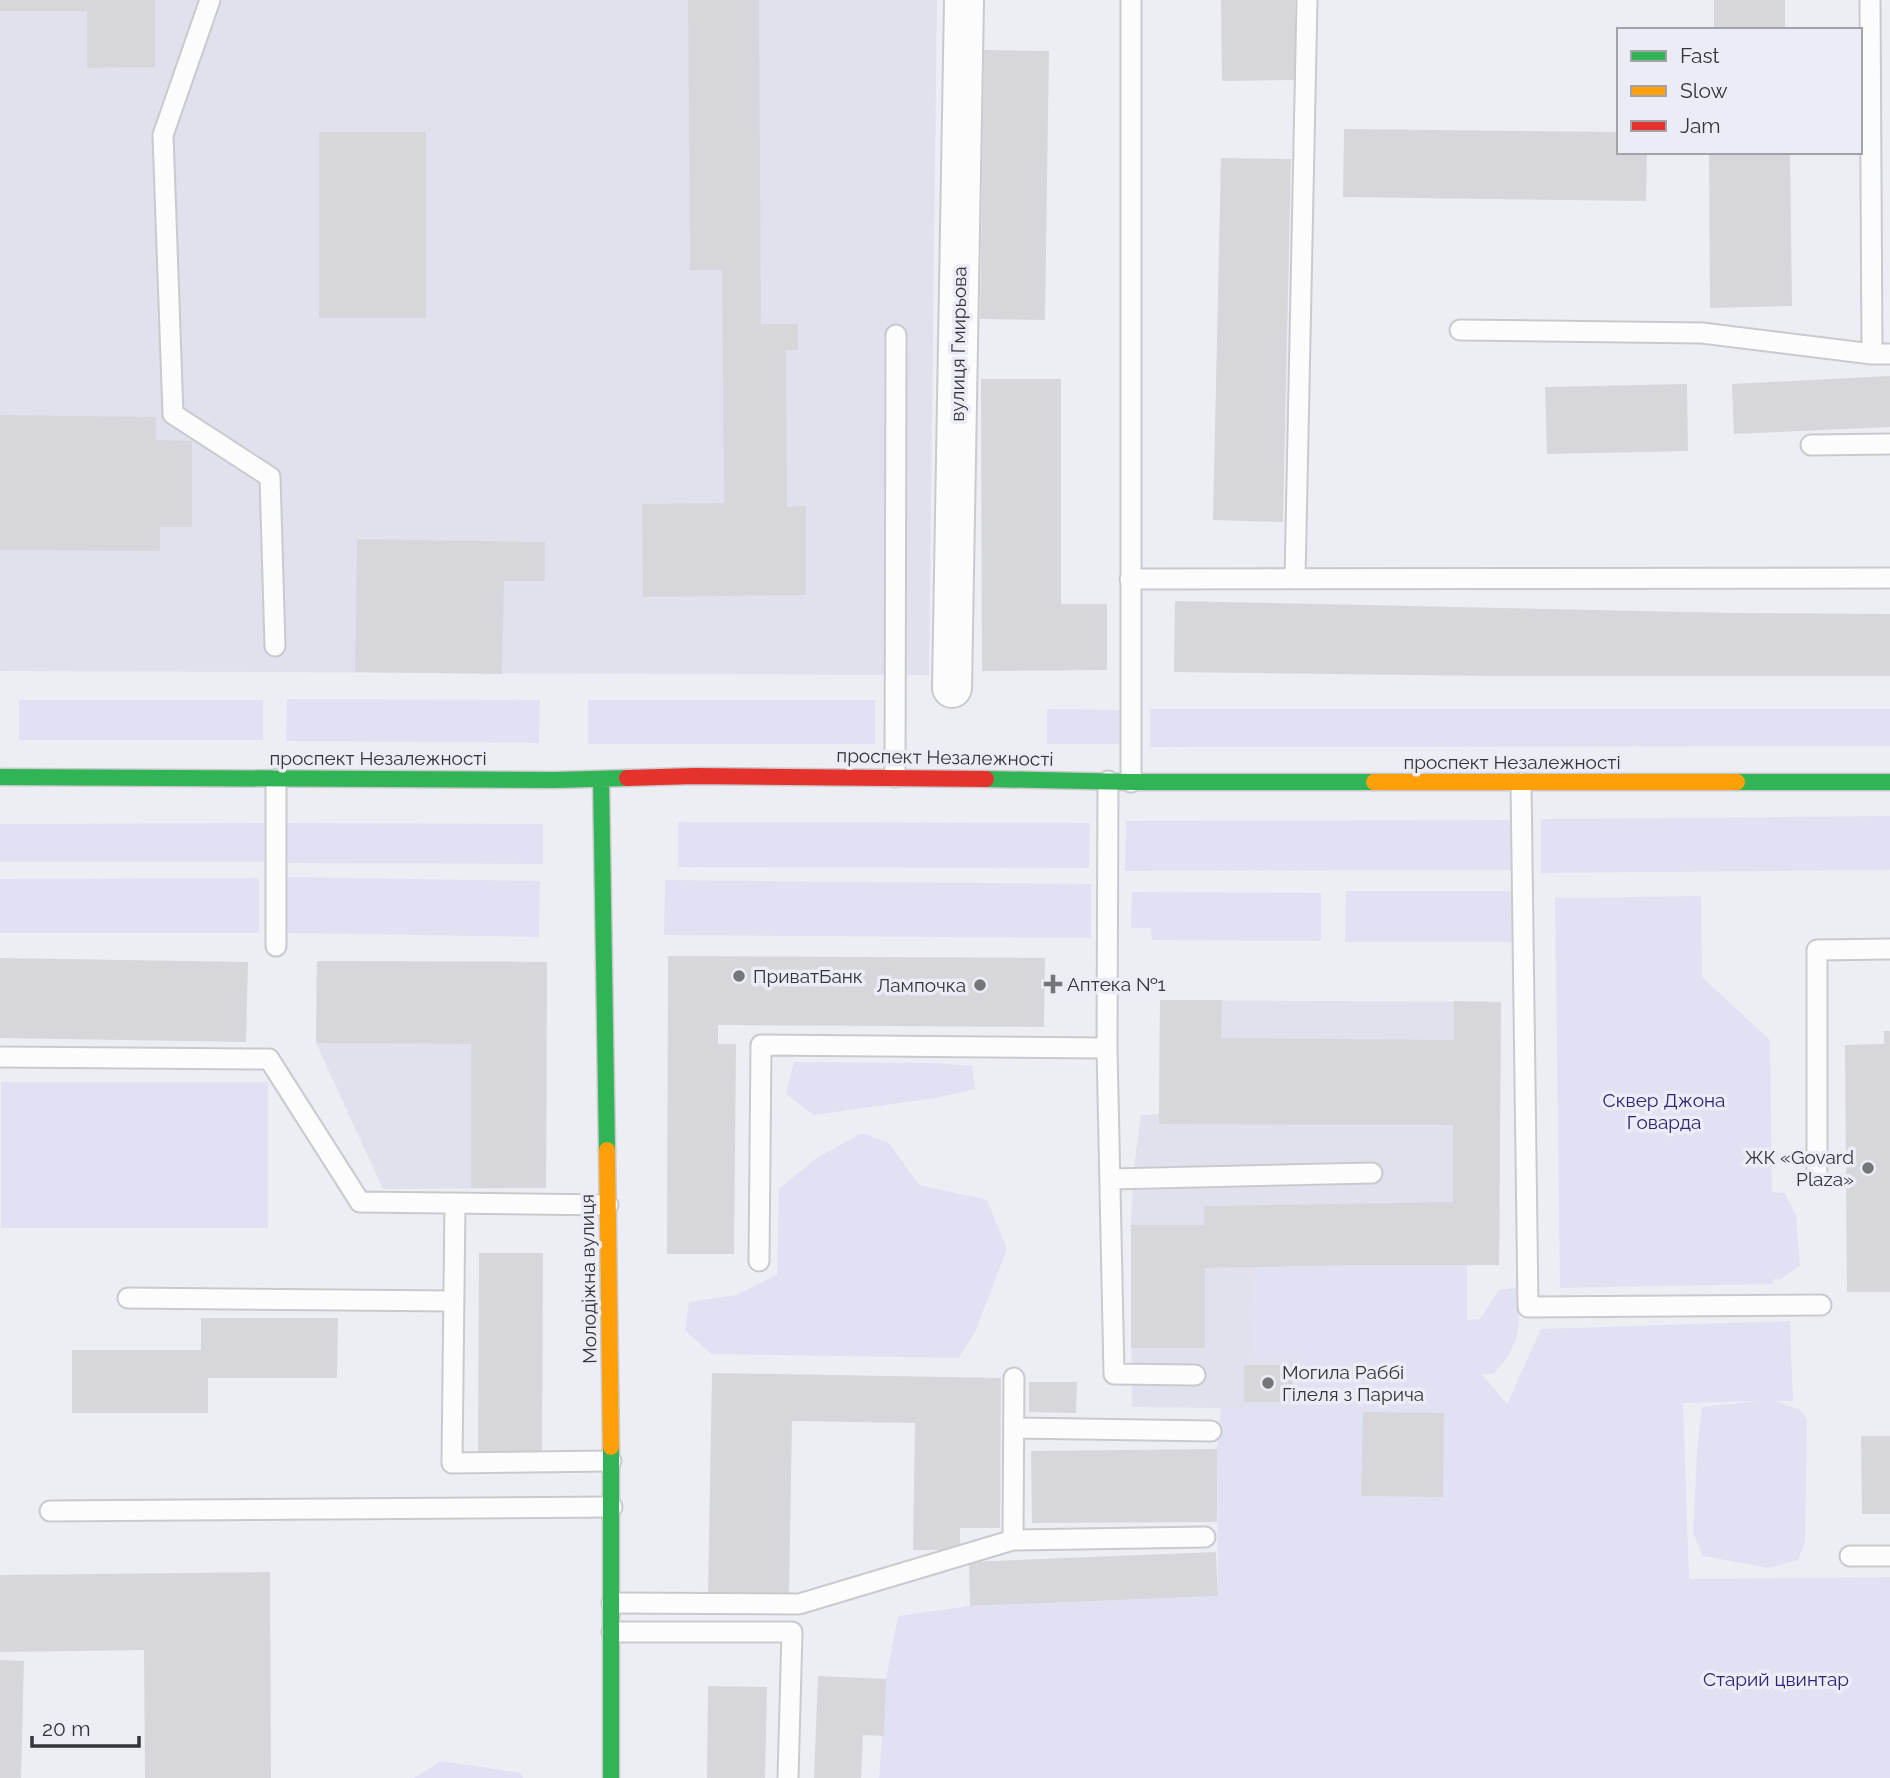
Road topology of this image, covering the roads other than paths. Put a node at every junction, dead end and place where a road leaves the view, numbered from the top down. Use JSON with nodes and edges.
{"nodes":[{"id":1,"x":210,"y":0,"type":"edge"},
{"id":2,"x":964,"y":0,"type":"edge"},
{"id":3,"x":1131,"y":0,"type":"edge"},
{"id":4,"x":1307,"y":0,"type":"edge"},
{"id":5,"x":1870,"y":0,"type":"edge"},
{"id":6,"x":1461,"y":330,"type":"dead end"},
{"id":7,"x":895,"y":335,"type":"dead end"},
{"id":8,"x":1881,"y":354,"type":"edge"},
{"id":9,"x":1890,"y":444,"type":"edge"},
{"id":10,"x":1811,"y":445,"type":"dead end"},
{"id":11,"x":1890,"y":578,"type":"edge"},
{"id":12,"x":1130,"y":579,"type":"junction"},
{"id":13,"x":1295,"y":579,"type":"junction"},
{"id":14,"x":275,"y":646,"type":"dead end"},
{"id":15,"x":953,"y":688,"type":"dead end"},
{"id":16,"x":895,"y":777,"type":"junction"},
{"id":17,"x":0,"y":778,"type":"edge"},
{"id":18,"x":276,"y":779,"type":"junction"},
{"id":19,"x":601,"y":779,"type":"junction"},
{"id":20,"x":1108,"y":782,"type":"junction"},
{"id":21,"x":1131,"y":782,"type":"junction"},
{"id":22,"x":1890,"y":782,"type":"edge"},
{"id":23,"x":1521,"y":783,"type":"junction"},
{"id":24,"x":276,"y":946,"type":"dead end"},
{"id":25,"x":1890,"y":949,"type":"edge"},
{"id":26,"x":1107,"y":1048,"type":"junction"},
{"id":27,"x":0,"y":1057,"type":"edge"},
{"id":28,"x":1817,"y":1171,"type":"dead end"},
{"id":29,"x":1372,"y":1173,"type":"dead end"},
{"id":30,"x":1110,"y":1179,"type":"junction"},
{"id":31,"x":455,"y":1203,"type":"junction"},
{"id":32,"x":608,"y":1205,"type":"junction"},
{"id":33,"x":759,"y":1261,"type":"dead end"},
{"id":34,"x":128,"y":1298,"type":"dead end"},
{"id":35,"x":454,"y":1301,"type":"junction"},
{"id":36,"x":1821,"y":1305,"type":"dead end"},
{"id":37,"x":1195,"y":1375,"type":"dead end"},
{"id":38,"x":1014,"y":1378,"type":"dead end"},
{"id":39,"x":1014,"y":1428,"type":"junction"},
{"id":40,"x":1211,"y":1431,"type":"dead end"},
{"id":41,"x":611,"y":1461,"type":"junction"},
{"id":42,"x":612,"y":1507,"type":"junction"},
{"id":43,"x":50,"y":1511,"type":"dead end"},
{"id":44,"x":1205,"y":1536,"type":"dead end"},
{"id":45,"x":1013,"y":1540,"type":"junction"},
{"id":46,"x":1850,"y":1556,"type":"dead end"},
{"id":47,"x":1890,"y":1556,"type":"edge"},
{"id":48,"x":612,"y":1603,"type":"junction"},
{"id":49,"x":612,"y":1632,"type":"junction"},
{"id":50,"x":611,"y":1778,"type":"edge"},
{"id":51,"x":788,"y":1778,"type":"edge"}],
"edges":[{"from":1,"to":14,"type":"lane"},
{"from":2,"to":15,"type":"street","name":"вулиця Гмирьова"},
{"from":3,"to":12,"type":"lane"},
{"from":4,"to":13,"type":"lane"},
{"from":5,"to":8,"type":"lane"},
{"from":6,"to":8,"type":"lane"},
{"from":7,"to":16,"type":"lane"},
{"from":9,"to":10,"type":"lane"},
{"from":11,"to":13,"type":"lane"},
{"from":12,"to":13,"type":"lane"},
{"from":12,"to":21,"type":"lane"},
{"from":16,"to":19,"type":"main road","name":"проспект Незалежності"},
{"from":16,"to":20,"type":"main road","name":"проспект Незалежності"},
{"from":17,"to":18,"type":"main road","name":"проспект Незалежності"},
{"from":18,"to":19,"type":"main road","name":"проспект Незалежності"},
{"from":18,"to":24,"type":"lane"},
{"from":19,"to":32,"type":"main road","name":"Молодіжна вулиця"},
{"from":20,"to":21,"type":"main road","name":"проспект Незалежності"},
{"from":20,"to":26,"type":"lane"},
{"from":21,"to":23,"type":"main road","name":"проспект Незалежності"},
{"from":22,"to":23,"type":"main road","name":"проспект Незалежності"},
{"from":23,"to":36,"type":"lane"},
{"from":25,"to":28,"type":"lane"},
{"from":26,"to":30,"type":"lane"},
{"from":26,"to":33,"type":"lane"},
{"from":27,"to":31,"type":"lane"},
{"from":29,"to":30,"type":"lane"},
{"from":30,"to":37,"type":"lane"},
{"from":31,"to":32,"type":"lane"},
{"from":31,"to":35,"type":"lane"},
{"from":32,"to":41,"type":"main road","name":"Молодіжна вулиця"},
{"from":34,"to":35,"type":"lane"},
{"from":35,"to":41,"type":"lane"},
{"from":38,"to":39,"type":"lane"},
{"from":39,"to":40,"type":"lane"},
{"from":39,"to":45,"type":"lane"},
{"from":41,"to":42,"type":"main road","name":"Молодіжна вулиця"},
{"from":42,"to":43,"type":"lane"},
{"from":42,"to":48,"type":"main road","name":"Молодіжна вулиця"},
{"from":44,"to":45,"type":"lane"},
{"from":45,"to":48,"type":"lane"},
{"from":46,"to":47,"type":"lane"},
{"from":48,"to":49,"type":"main road","name":"Молодіжна вулиця"},
{"from":49,"to":50,"type":"main road","name":"Молодіжна вулиця"},
{"from":49,"to":51,"type":"lane"}]}
